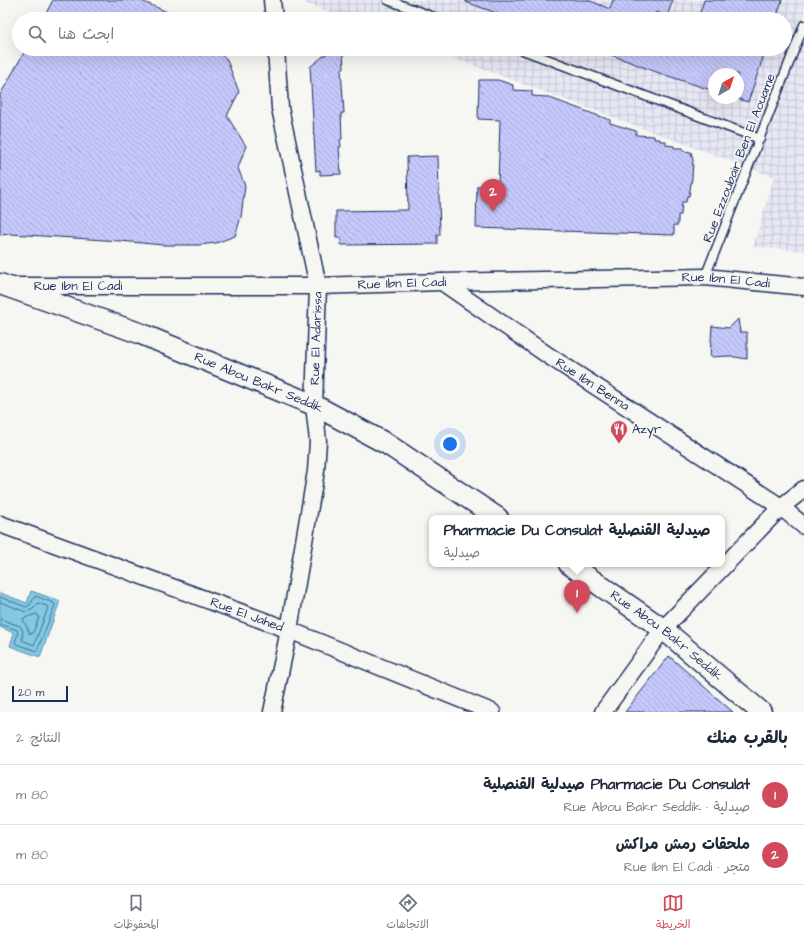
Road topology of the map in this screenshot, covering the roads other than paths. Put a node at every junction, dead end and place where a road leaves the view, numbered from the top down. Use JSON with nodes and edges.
{"nodes":[{"id":1,"x":272,"y":0,"type":"edge"},
{"id":2,"x":388,"y":0,"type":"edge"},
{"id":3,"x":273,"y":12,"type":"edge"},
{"id":4,"x":420,"y":12,"type":"edge"},
{"id":5,"x":804,"y":25,"type":"edge"},
{"id":6,"x":276,"y":56,"type":"edge"},
{"id":7,"x":539,"y":56,"type":"edge"},
{"id":8,"x":760,"y":139,"type":"junction"},
{"id":9,"x":706,"y":277,"type":"junction"},
{"id":10,"x":442,"y":282,"type":"junction"},
{"id":11,"x":2,"y":285,"type":"edge"},
{"id":12,"x":318,"y":286,"type":"junction"},
{"id":13,"x":804,"y":287,"type":"edge"},
{"id":14,"x":314,"y":405,"type":"junction"},
{"id":15,"x":804,"y":489,"type":"edge"},
{"id":16,"x":781,"y":507,"type":"junction"},
{"id":17,"x":494,"y":515,"type":"edge"},
{"id":18,"x":0,"y":524,"type":"edge"},
{"id":19,"x":804,"y":526,"type":"edge"},
{"id":20,"x":725,"y":565,"type":"edge"},
{"id":21,"x":573,"y":567,"type":"edge"},
{"id":22,"x":723,"y":567,"type":"edge"},
{"id":23,"x":663,"y":629,"type":"junction"},
{"id":24,"x":289,"y":630,"type":"junction"},
{"id":25,"x":272,"y":712,"type":"edge"},
{"id":26,"x":492,"y":712,"type":"edge"},
{"id":27,"x":603,"y":712,"type":"edge"},
{"id":28,"x":761,"y":712,"type":"edge"}],
"edges":[{"from":1,"to":3,"type":"street"},
{"from":2,"to":4,"type":"lane"},
{"from":5,"to":8,"type":"lane","name":"Rue Ezzoubair Ben El Aouame"},
{"from":6,"to":12,"type":"street","name":"Rue El Adarissa"},
{"from":7,"to":8,"type":"lane"},
{"from":8,"to":9,"type":"lane","name":"Rue Ezzoubair Ben El Aouame"},
{"from":9,"to":10,"type":"street","name":"Rue Ibn El Cadi"},
{"from":9,"to":13,"type":"street","name":"Rue Ibn El Cadi"},
{"from":10,"to":12,"type":"street","name":"Rue Ibn El Cadi"},
{"from":10,"to":16,"type":"street","name":"Rue Ibn Benna"},
{"from":11,"to":12,"type":"street","name":"Rue Ibn El Cadi"},
{"from":11,"to":14,"type":"street","name":"Rue Abou Bakr Seddik"},
{"from":12,"to":14,"type":"street","name":"Rue El Adarissa"},
{"from":14,"to":17,"type":"street","name":"Rue Abou Bakr Seddik"},
{"from":14,"to":24,"type":"street","name":"Rue El Adarissa"},
{"from":15,"to":16,"type":"street"},
{"from":16,"to":19,"type":"street","name":"Rue Ibn Benna"},
{"from":16,"to":20,"type":"street"},
{"from":18,"to":24,"type":"street","name":"Rue El Jahed"},
{"from":21,"to":23,"type":"street","name":"Rue Abou Bakr Seddik"},
{"from":22,"to":23,"type":"street"},
{"from":23,"to":27,"type":"street"},
{"from":23,"to":28,"type":"street","name":"Rue Abou Bakr Seddik"},
{"from":24,"to":25,"type":"street","name":"Rue El Adarissa"},
{"from":24,"to":26,"type":"street","name":"Rue El Jahed"}]}
